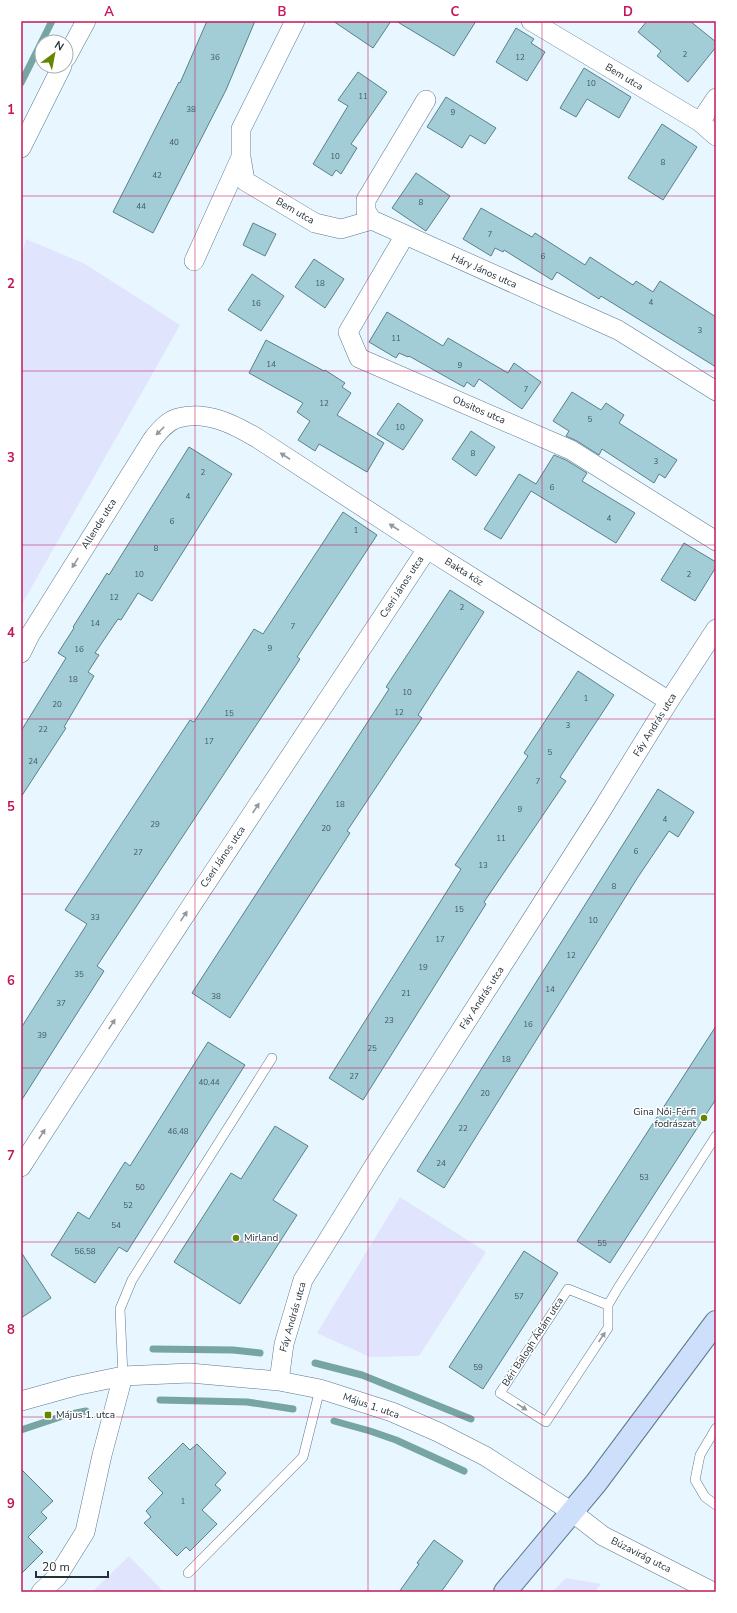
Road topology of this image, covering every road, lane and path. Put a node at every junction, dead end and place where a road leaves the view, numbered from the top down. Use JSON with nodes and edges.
{"nodes":[{"id":1,"x":86,"y":21,"type":"edge"},
{"id":2,"x":295,"y":21,"type":"edge"},
{"id":3,"x":531,"y":21,"type":"edge"},
{"id":4,"x":74,"y":43,"type":"edge"},
{"id":5,"x":58,"y":74,"type":"edge"},
{"id":6,"x":716,"y":98,"type":"edge"},
{"id":7,"x":426,"y":100,"type":"dead end"},
{"id":8,"x":700,"y":122,"type":"junction"},
{"id":9,"x":716,"y":136,"type":"edge"},
{"id":10,"x":21,"y":148,"type":"edge"},
{"id":11,"x":241,"y":157,"type":"junction"},
{"id":12,"x":372,"y":220,"type":"junction"},
{"id":13,"x":405,"y":235,"type":"junction"},
{"id":14,"x":194,"y":261,"type":"dead end"},
{"id":15,"x":716,"y":391,"type":"edge"},
{"id":16,"x":195,"y":416,"type":"joint"},
{"id":17,"x":716,"y":541,"type":"edge"},
{"id":18,"x":427,"y":549,"type":"junction"},
{"id":19,"x":716,"y":629,"type":"edge"},
{"id":20,"x":21,"y":653,"type":"edge"},
{"id":21,"x":669,"y":701,"type":"junction"},
{"id":22,"x":272,"y":1058,"type":"dead end"},
{"id":23,"x":716,"y":1136,"type":"edge"},
{"id":24,"x":21,"y":1167,"type":"edge"},
{"id":25,"x":608,"y":1305,"type":"junction"},
{"id":26,"x":716,"y":1322,"type":"edge"},
{"id":27,"x":123,"y":1376,"type":"junction"},
{"id":28,"x":279,"y":1381,"type":"junction"},
{"id":29,"x":320,"y":1388,"type":"junction"},
{"id":30,"x":21,"y":1401,"type":"edge"},
{"id":31,"x":716,"y":1428,"type":"edge"},
{"id":32,"x":716,"y":1505,"type":"edge"},
{"id":33,"x":572,"y":1512,"type":"junction"},
{"id":34,"x":188,"y":1573,"type":"dead end"},
{"id":35,"x":41,"y":1592,"type":"edge"},
{"id":36,"x":505,"y":1592,"type":"edge"},
{"id":37,"x":713,"y":1592,"type":"edge"}],
"edges":[{"from":1,"to":4,"type":"street"},
{"from":2,"to":11,"type":"street","name":"Bem utca"},
{"from":3,"to":8,"type":"street","name":"Bem utca"},
{"from":5,"to":10,"type":"street"},
{"from":6,"to":8,"type":"street"},
{"from":7,"to":12,"type":"street"},
{"from":8,"to":9,"type":"street","name":"Bem utca"},
{"from":11,"to":12,"type":"street","name":"Bem utca"},
{"from":11,"to":14,"type":"street","name":"Bem utca"},
{"from":12,"to":13,"type":"street","name":"Háry János utca"},
{"from":13,"to":15,"type":"street","name":"Háry János utca"},
{"from":13,"to":17,"type":"street","name":"Obsitos utca"},
{"from":18,"to":16,"type":"street","name":"Bakta köz","one_way":true},
{"from":16,"to":20,"type":"street","name":"Allende utca","one_way":true},
{"from":18,"to":21,"type":"street","name":"Bakta köz"},
{"from":24,"to":18,"type":"street","name":"Cseri János utca","one_way":true},
{"from":19,"to":21,"type":"street","name":"Fáy András utca"},
{"from":21,"to":28,"type":"street","name":"Fáy András utca"},
{"from":22,"to":27,"type":"lane"},
{"from":23,"to":25,"type":"lane"},
{"from":25,"to":25,"type":"lane","name":"Béri Balogh Ádám utca","one_way":true},
{"from":26,"to":33,"type":"street"},
{"from":27,"to":28,"type":"street","name":"Május 1. utca"},
{"from":27,"to":30,"type":"street","name":"Május 1. utca"},
{"from":27,"to":35,"type":"street"},
{"from":28,"to":29,"type":"street","name":"Május 1. utca"},
{"from":29,"to":33,"type":"street","name":"Május 1. utca"},
{"from":29,"to":34,"type":"lane"},
{"from":31,"to":32,"type":"lane"},
{"from":33,"to":36,"type":"street"},
{"from":33,"to":37,"type":"street","name":"Búzavirág utca"}]}
